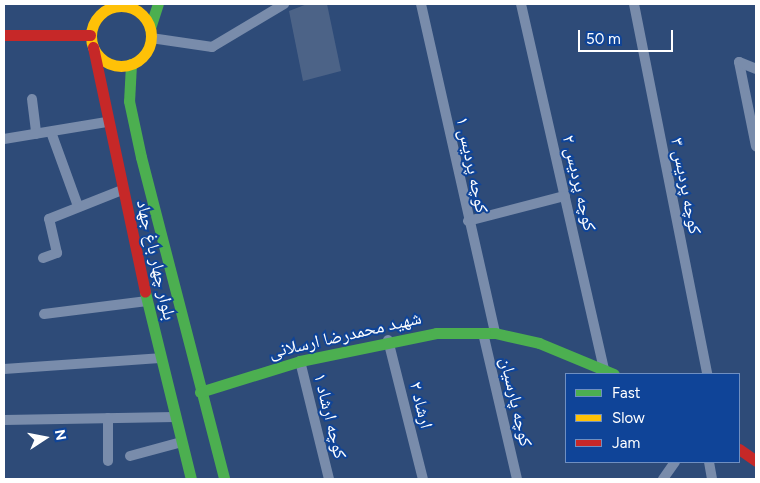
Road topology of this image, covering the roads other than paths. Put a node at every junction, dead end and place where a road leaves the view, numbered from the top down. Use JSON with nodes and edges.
{"nodes":[{"id":1,"x":158,"y":4,"type":"edge"},
{"id":2,"x":284,"y":4,"type":"edge"},
{"id":3,"x":421,"y":4,"type":"edge"},
{"id":4,"x":521,"y":4,"type":"edge"},
{"id":5,"x":634,"y":4,"type":"edge"},
{"id":6,"x":106,"y":7,"type":"edge"},
{"id":7,"x":150,"y":33,"type":"junction"},
{"id":8,"x":4,"y":35,"type":"edge"},
{"id":9,"x":92,"y":41,"type":"junction"},
{"id":10,"x":131,"y":64,"type":"junction"},
{"id":11,"x":756,"y":69,"type":"edge"},
{"id":12,"x":32,"y":99,"type":"dead end"},
{"id":13,"x":107,"y":122,"type":"junction"},
{"id":14,"x":51,"y":132,"type":"junction"},
{"id":15,"x":36,"y":134,"type":"junction"},
{"id":16,"x":4,"y":139,"type":"edge"},
{"id":17,"x":756,"y":146,"type":"edge"},
{"id":18,"x":122,"y":190,"type":"junction"},
{"id":19,"x":566,"y":196,"type":"junction"},
{"id":20,"x":78,"y":206,"type":"junction"},
{"id":21,"x":468,"y":221,"type":"junction"},
{"id":22,"x":43,"y":258,"type":"dead end"},
{"id":23,"x":147,"y":301,"type":"junction"},
{"id":24,"x":44,"y":314,"type":"dead end"},
{"id":25,"x":489,"y":333,"type":"junction"},
{"id":26,"x":388,"y":340,"type":"junction"},
{"id":27,"x":160,"y":358,"type":"junction"},
{"id":28,"x":300,"y":361,"type":"junction"},
{"id":29,"x":4,"y":369,"type":"edge"},
{"id":30,"x":609,"y":372,"type":"edge"},
{"id":31,"x":707,"y":373,"type":"edge"},
{"id":32,"x":200,"y":392,"type":"junction"},
{"id":33,"x":175,"y":417,"type":"junction"},
{"id":34,"x":108,"y":418,"type":"junction"},
{"id":35,"x":4,"y":420,"type":"edge"},
{"id":36,"x":182,"y":442,"type":"junction"},
{"id":37,"x":740,"y":450,"type":"edge"},
{"id":38,"x":130,"y":456,"type":"dead end"},
{"id":39,"x":108,"y":461,"type":"dead end"},
{"id":40,"x":756,"y":461,"type":"edge"},
{"id":41,"x":674,"y":463,"type":"edge"},
{"id":42,"x":709,"y":463,"type":"edge"},
{"id":43,"x":192,"y":479,"type":"edge"},
{"id":44,"x":224,"y":479,"type":"edge"},
{"id":45,"x":329,"y":479,"type":"edge"},
{"id":46,"x":423,"y":479,"type":"edge"},
{"id":47,"x":517,"y":479,"type":"edge"},
{"id":48,"x":663,"y":479,"type":"edge"},
{"id":49,"x":712,"y":479,"type":"edge"}],
"edges":[{"from":1,"to":7,"type":"street"},
{"from":2,"to":7,"type":"street"},
{"from":3,"to":21,"type":"street","name":"کوچه پردیس ۱"},
{"from":4,"to":19,"type":"street","name":"کوچه پردیس ۲"},
{"from":5,"to":31,"type":"street","name":"کوچه پردیس ۳"},
{"from":6,"to":7,"type":"street"},
{"from":6,"to":9,"type":"street"},
{"from":7,"to":10,"type":"street"},
{"from":8,"to":9,"type":"street"},
{"from":9,"to":10,"type":"street"},
{"from":9,"to":13,"type":"street","name":"بلوار چهار باغ جهاد"},
{"from":10,"to":32,"type":"street","name":"بلوار چهار باغ جهاد"},
{"from":11,"to":17,"type":"street"},
{"from":12,"to":15,"type":"street"},
{"from":13,"to":14,"type":"street"},
{"from":13,"to":18,"type":"street","name":"بلوار چهار باغ جهاد"},
{"from":14,"to":15,"type":"street"},
{"from":14,"to":20,"type":"street"},
{"from":15,"to":16,"type":"street"},
{"from":18,"to":20,"type":"street"},
{"from":18,"to":23,"type":"street","name":"بلوار چهار باغ جهاد"},
{"from":19,"to":21,"type":"street"},
{"from":19,"to":30,"type":"street","name":"کوچه پردیس ۲"},
{"from":20,"to":22,"type":"street"},
{"from":21,"to":25,"type":"street","name":"کوچه پردیس ۱"},
{"from":23,"to":24,"type":"street"},
{"from":23,"to":27,"type":"street","name":"بلوار چهار باغ جهاد"},
{"from":25,"to":26,"type":"street","name":"شهید محمدرضا ارسلانی"},
{"from":25,"to":30,"type":"street","name":"شهید محمدرضا ارسلانی"},
{"from":25,"to":47,"type":"street","name":"کوچه پارسیان"},
{"from":26,"to":28,"type":"street","name":"شهید محمدرضا ارسلانی"},
{"from":26,"to":46,"type":"street","name":"ارشاد ۲"},
{"from":27,"to":29,"type":"street"},
{"from":27,"to":33,"type":"street","name":"بلوار چهار باغ جهاد"},
{"from":28,"to":32,"type":"street","name":"شهید محمدرضا ارسلانی"},
{"from":28,"to":45,"type":"street","name":"کوچه ارشاد ۱"},
{"from":32,"to":44,"type":"street","name":"بلوار چهار باغ جهاد"},
{"from":33,"to":34,"type":"street"},
{"from":33,"to":36,"type":"street","name":"بلوار چهار باغ جهاد"},
{"from":34,"to":35,"type":"street"},
{"from":34,"to":39,"type":"street"},
{"from":36,"to":38,"type":"street"},
{"from":36,"to":43,"type":"street","name":"بلوار چهار باغ جهاد"},
{"from":37,"to":40,"type":"street"},
{"from":41,"to":48,"type":"street"},
{"from":42,"to":49,"type":"street"}]}
